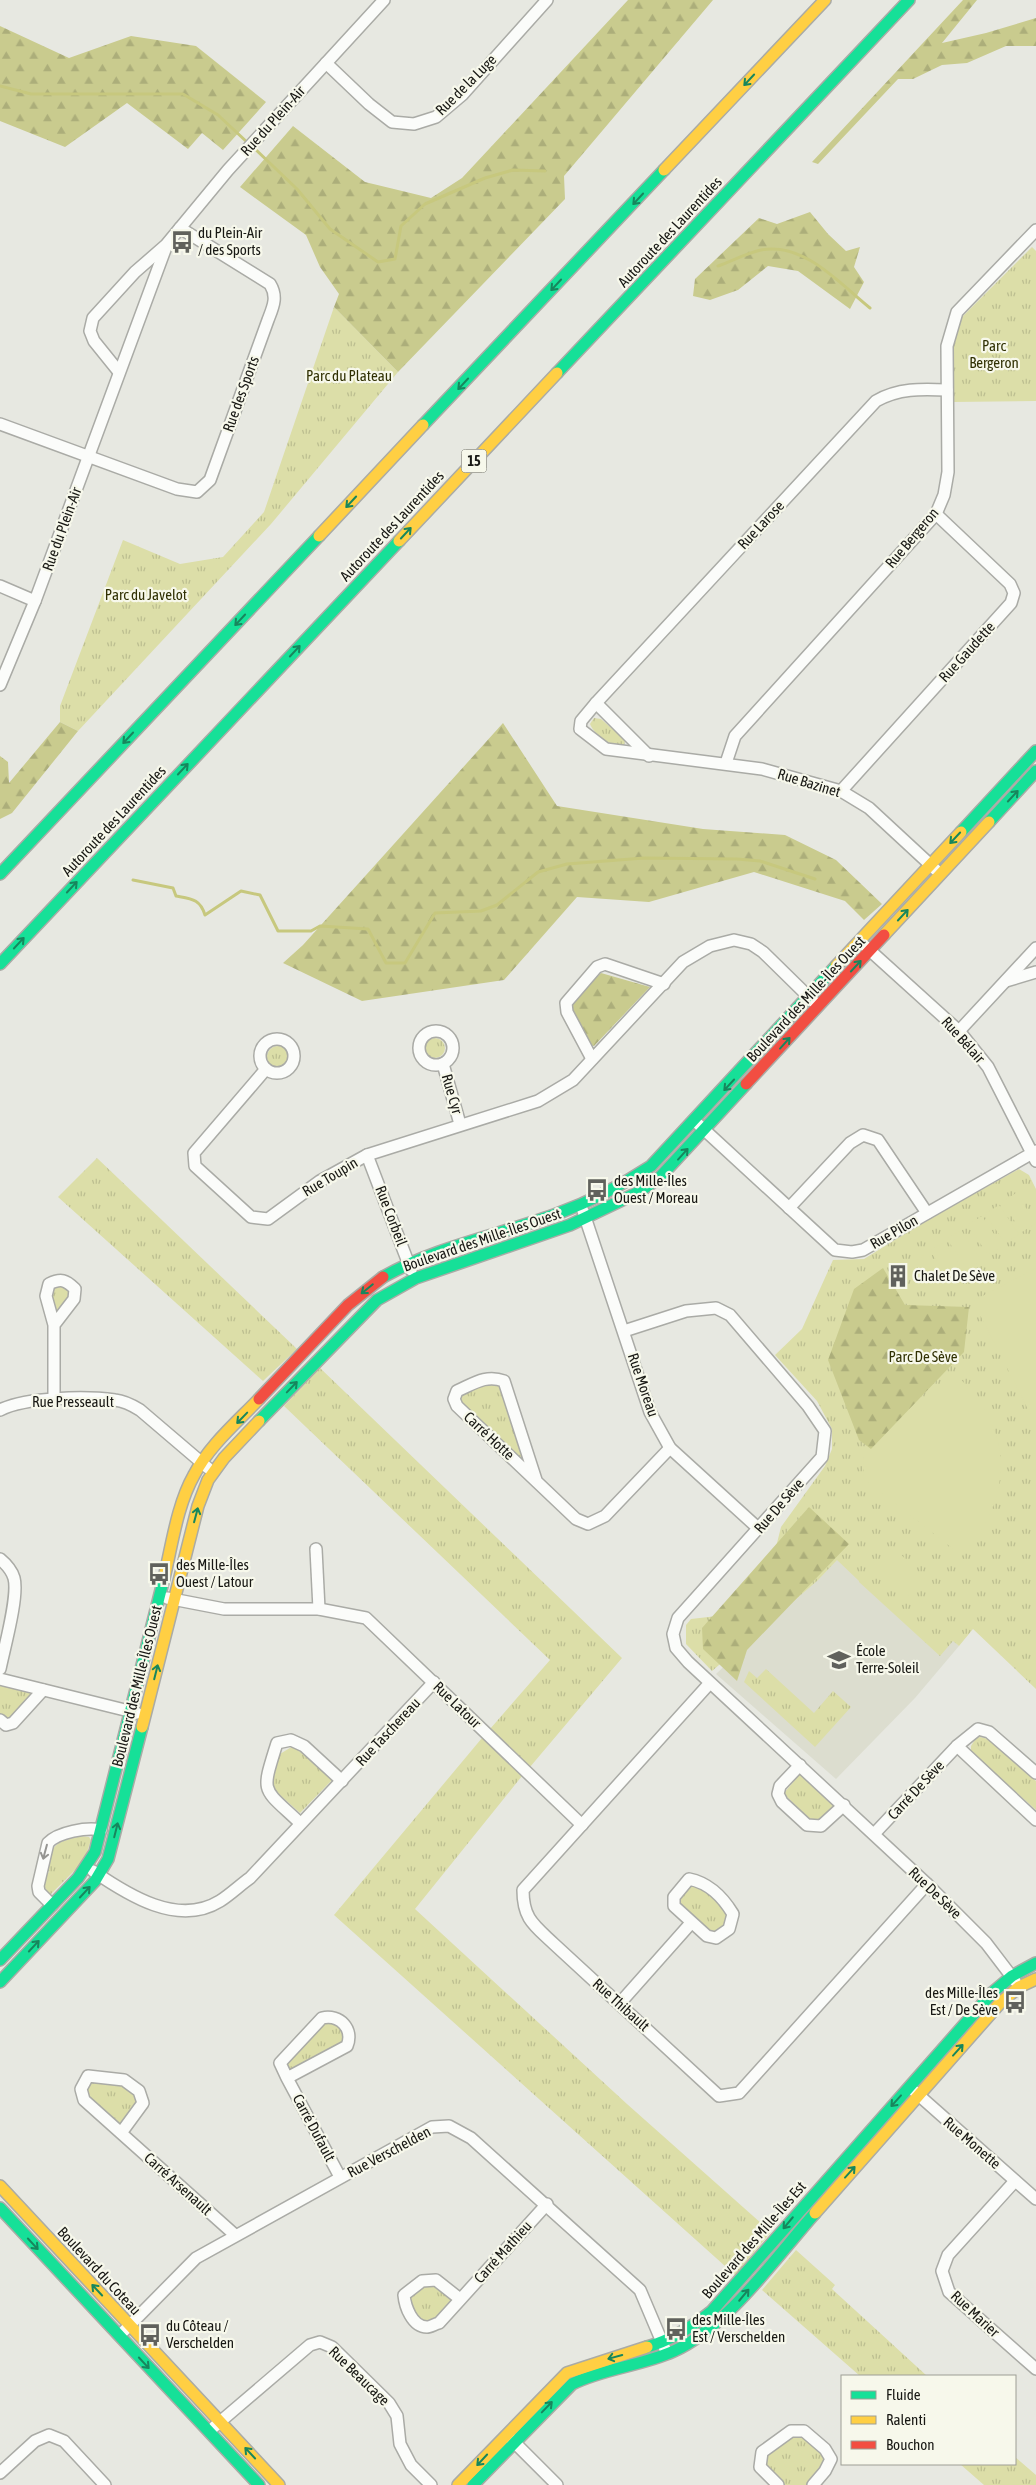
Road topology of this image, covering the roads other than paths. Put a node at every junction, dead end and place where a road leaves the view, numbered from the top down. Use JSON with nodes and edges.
{"nodes":[{"id":1,"x":384,"y":0,"type":"edge"},
{"id":2,"x":547,"y":0,"type":"edge"},
{"id":3,"x":812,"y":0,"type":"edge"},
{"id":4,"x":826,"y":0,"type":"edge"},
{"id":5,"x":909,"y":0,"type":"edge"},
{"id":6,"x":783,"y":45,"type":"junction"},
{"id":7,"x":326,"y":63,"type":"junction"},
{"id":8,"x":180,"y":228,"type":"junction"},
{"id":9,"x":1034,"y":236,"type":"edge"},
{"id":10,"x":166,"y":245,"type":"junction"},
{"id":11,"x":119,"y":372,"type":"junction"},
{"id":12,"x":947,"y":390,"type":"junction"},
{"id":13,"x":0,"y":424,"type":"edge"},
{"id":14,"x":89,"y":455,"type":"junction"},
{"id":15,"x":936,"y":514,"type":"junction"},
{"id":16,"x":0,"y":586,"type":"edge"},
{"id":17,"x":35,"y":601,"type":"junction"},
{"id":18,"x":0,"y":685,"type":"edge"},
{"id":19,"x":596,"y":703,"type":"junction"},
{"id":20,"x":1036,"y":751,"type":"edge"},
{"id":21,"x":649,"y":756,"type":"junction"},
{"id":22,"x":726,"y":763,"type":"junction"},
{"id":23,"x":1036,"y":771,"type":"edge"},
{"id":24,"x":841,"y":792,"type":"junction"},
{"id":25,"x":931,"y":865,"type":"junction"},
{"id":26,"x":0,"y":874,"type":"edge"},
{"id":27,"x":941,"y":874,"type":"junction"},
{"id":28,"x":861,"y":942,"type":"junction"},
{"id":29,"x":1036,"y":948,"type":"edge"},
{"id":30,"x":870,"y":951,"type":"junction"},
{"id":31,"x":0,"y":964,"type":"edge"},
{"id":32,"x":1036,"y":972,"type":"edge"},
{"id":33,"x":1002,"y":983,"type":"junction"},
{"id":34,"x":664,"y":984,"type":"junction"},
{"id":35,"x":810,"y":997,"type":"junction"},
{"id":36,"x":819,"y":1006,"type":"junction"},
{"id":37,"x":959,"y":1031,"type":"junction"},
{"id":38,"x":592,"y":1059,"type":"junction"},
{"id":39,"x":443,"y":1064,"type":"dead end"},
{"id":40,"x":266,"y":1070,"type":"dead end"},
{"id":41,"x":695,"y":1121,"type":"junction"},
{"id":42,"x":460,"y":1124,"type":"junction"},
{"id":43,"x":705,"y":1130,"type":"junction"},
{"id":44,"x":367,"y":1155,"type":"junction"},
{"id":45,"x":1035,"y":1155,"type":"edge"},
{"id":46,"x":581,"y":1206,"type":"junction"},
{"id":47,"x":790,"y":1208,"type":"junction"},
{"id":48,"x":928,"y":1213,"type":"junction"},
{"id":49,"x":586,"y":1219,"type":"junction"},
{"id":50,"x":409,"y":1264,"type":"junction"},
{"id":51,"x":414,"y":1278,"type":"junction"},
{"id":52,"x":54,"y":1325,"type":"dead end"},
{"id":53,"x":624,"y":1331,"type":"junction"},
{"id":54,"x":54,"y":1399,"type":"junction"},
{"id":55,"x":0,"y":1410,"type":"edge"},
{"id":56,"x":670,"y":1448,"type":"junction"},
{"id":57,"x":201,"y":1462,"type":"junction"},
{"id":58,"x":213,"y":1472,"type":"junction"},
{"id":59,"x":536,"y":1480,"type":"junction"},
{"id":60,"x":759,"y":1529,"type":"junction"},
{"id":61,"x":316,"y":1549,"type":"dead end"},
{"id":62,"x":0,"y":1559,"type":"edge"},
{"id":63,"x":160,"y":1596,"type":"junction"},
{"id":64,"x":174,"y":1600,"type":"junction"},
{"id":65,"x":319,"y":1609,"type":"junction"},
{"id":66,"x":0,"y":1669,"type":"edge"},
{"id":67,"x":0,"y":1679,"type":"edge"},
{"id":68,"x":434,"y":1682,"type":"junction"},
{"id":69,"x":709,"y":1684,"type":"junction"},
{"id":70,"x":43,"y":1690,"type":"junction"},
{"id":71,"x":131,"y":1712,"type":"junction"},
{"id":72,"x":145,"y":1716,"type":"junction"},
{"id":73,"x":0,"y":1720,"type":"edge"},
{"id":74,"x":957,"y":1746,"type":"junction"},
{"id":75,"x":800,"y":1765,"type":"junction"},
{"id":76,"x":1036,"y":1773,"type":"edge"},
{"id":77,"x":342,"y":1781,"type":"junction"},
{"id":78,"x":844,"y":1805,"type":"junction"},
{"id":79,"x":1036,"y":1820,"type":"edge"},
{"id":80,"x":300,"y":1823,"type":"junction"},
{"id":81,"x":582,"y":1825,"type":"junction"},
{"id":82,"x":101,"y":1830,"type":"junction"},
{"id":83,"x":874,"y":1834,"type":"junction"},
{"id":84,"x":88,"y":1867,"type":"junction"},
{"id":85,"x":100,"y":1875,"type":"junction"},
{"id":86,"x":928,"y":1884,"type":"junction"},
{"id":87,"x":52,"y":1905,"type":"junction"},
{"id":88,"x":691,"y":1923,"type":"junction"},
{"id":89,"x":0,"y":1960,"type":"edge"},
{"id":90,"x":1036,"y":1963,"type":"edge"},
{"id":91,"x":1012,"y":1976,"type":"junction"},
{"id":92,"x":1036,"y":1979,"type":"edge"},
{"id":93,"x":0,"y":1982,"type":"edge"},
{"id":94,"x":1019,"y":1987,"type":"junction"},
{"id":95,"x":620,"y":2003,"type":"junction"},
{"id":96,"x":287,"y":2078,"type":"junction"},
{"id":97,"x":908,"y":2087,"type":"junction"},
{"id":98,"x":918,"y":2095,"type":"junction"},
{"id":99,"x":121,"y":2133,"type":"junction"},
{"id":100,"x":340,"y":2178,"type":"junction"},
{"id":101,"x":1015,"y":2181,"type":"junction"},
{"id":102,"x":0,"y":2186,"type":"edge"},
{"id":103,"x":1036,"y":2199,"type":"edge"},
{"id":104,"x":547,"y":2204,"type":"junction"},
{"id":105,"x":0,"y":2208,"type":"edge"},
{"id":106,"x":235,"y":2235,"type":"junction"},
{"id":107,"x":460,"y":2299,"type":"junction"},
{"id":108,"x":130,"y":2326,"type":"junction"},
{"id":109,"x":119,"y":2336,"type":"junction"},
{"id":110,"x":662,"y":2343,"type":"junction"},
{"id":111,"x":667,"y":2354,"type":"junction"},
{"id":112,"x":1036,"y":2370,"type":"edge"},
{"id":113,"x":220,"y":2422,"type":"junction"},
{"id":114,"x":209,"y":2432,"type":"junction"},
{"id":115,"x":510,"y":2438,"type":"junction"},
{"id":116,"x":0,"y":2473,"type":"edge"},
{"id":117,"x":105,"y":2485,"type":"edge"},
{"id":118,"x":258,"y":2485,"type":"edge"},
{"id":119,"x":279,"y":2485,"type":"edge"},
{"id":120,"x":431,"y":2485,"type":"edge"},
{"id":121,"x":458,"y":2485,"type":"edge"},
{"id":122,"x":473,"y":2485,"type":"edge"},
{"id":123,"x":557,"y":2485,"type":"edge"},
{"id":124,"x":778,"y":2485,"type":"edge"},
{"id":125,"x":813,"y":2485,"type":"edge"}],
"edges":[{"from":1,"to":7,"type":"street","name":"Rue du Plein-Air"},
{"from":2,"to":7,"type":"street","name":"Rue de la Luge"},
{"from":3,"to":6,"type":"main road"},
{"from":4,"to":6,"type":"main road"},
{"from":31,"to":5,"type":"main road","name":"Autoroute des Laurentides","number":"15","one_way":true},
{"from":6,"to":26,"type":"main road","one_way":true},
{"from":7,"to":8,"type":"street","name":"Rue du Plein-Air"},
{"from":8,"to":10,"type":"street","name":"Rue du Plein-Air"},
{"from":8,"to":14,"type":"street","name":"Rue des Sports"},
{"from":9,"to":12,"type":"street","name":"Rue Bergeron"},
{"from":10,"to":11,"type":"street","name":"Rue du Plein-Air"},
{"from":10,"to":11,"type":"street","name":"Rue du Plein-Air"},
{"from":11,"to":14,"type":"street","name":"Rue du Plein-Air"},
{"from":12,"to":15,"type":"street","name":"Rue Bergeron"},
{"from":12,"to":19,"type":"street","name":"Rue Larose"},
{"from":13,"to":14,"type":"street"},
{"from":14,"to":17,"type":"street","name":"Rue du Plein-Air"},
{"from":15,"to":22,"type":"street","name":"Rue Bergeron"},
{"from":15,"to":24,"type":"street","name":"Rue Gaudette"},
{"from":16,"to":17,"type":"street"},
{"from":17,"to":18,"type":"street","name":"Rue du Plein-Air"},
{"from":19,"to":21,"type":"street"},
{"from":19,"to":21,"type":"street","name":"Rue Bazinet"},
{"from":20,"to":25,"type":"main road","name":"Boulevard des Mille-Îles Ouest","one_way":true},
{"from":21,"to":22,"type":"street","name":"Rue Bazinet"},
{"from":22,"to":24,"type":"street","name":"Rue Bazinet"},
{"from":27,"to":23,"type":"main road","name":"Boulevard des Mille-Îles Ouest","one_way":true},
{"from":24,"to":25,"type":"street","name":"Rue Bazinet"},
{"from":25,"to":27,"type":"street","name":"Rue Bazinet"},
{"from":25,"to":28,"type":"main road","name":"Boulevard des Mille-Îles Ouest"},
{"from":30,"to":27,"type":"main road","name":"Boulevard des Mille-Îles Ouest","one_way":true},
{"from":28,"to":30,"type":"street","name":"Rue Bélair"},
{"from":28,"to":35,"type":"main road","name":"Boulevard des Mille-Îles Ouest"},
{"from":29,"to":33,"type":"street"},
{"from":36,"to":30,"type":"main road","name":"Boulevard des Mille-Îles Ouest","one_way":true},
{"from":30,"to":37,"type":"street","name":"Rue Bélair"},
{"from":32,"to":33,"type":"street"},
{"from":33,"to":37,"type":"street"},
{"from":34,"to":35,"type":"street","name":"Rue Toupin"},
{"from":34,"to":38,"type":"street","name":"Rue Toupin"},
{"from":34,"to":38,"type":"street"},
{"from":35,"to":36,"type":"street","name":"Rue Toupin"},
{"from":35,"to":41,"type":"main road","name":"Boulevard des Mille-Îles Ouest","one_way":true},
{"from":43,"to":36,"type":"main road","name":"Boulevard des Mille-Îles Ouest","one_way":true},
{"from":37,"to":45,"type":"street","name":"Rue Bélair"},
{"from":38,"to":42,"type":"street","name":"Rue Toupin"},
{"from":39,"to":42,"type":"street","name":"Rue Cyr"},
{"from":40,"to":44,"type":"street","name":"Rue Toupin"},
{"from":41,"to":43,"type":"street","name":"Rue Pilon"},
{"from":41,"to":46,"type":"main road","name":"Boulevard des Mille-Îles Ouest"},
{"from":42,"to":44,"type":"street","name":"Rue Toupin"},
{"from":43,"to":47,"type":"street","name":"Rue Pilon"},
{"from":49,"to":43,"type":"main road","name":"Boulevard des Mille-Îles Ouest","one_way":true},
{"from":44,"to":50,"type":"street","name":"Rue Corbeil"},
{"from":45,"to":48,"type":"street","name":"Rue Pilon"},
{"from":46,"to":49,"type":"street","name":"Rue Moreau"},
{"from":46,"to":50,"type":"main road","name":"Boulevard des Mille-Îles Ouest"},
{"from":47,"to":48,"type":"street","name":"Rue Pilon"},
{"from":47,"to":48,"type":"street"},
{"from":49,"to":51,"type":"main road","name":"Boulevard des Mille-Îles Ouest"},
{"from":49,"to":53,"type":"street","name":"Rue Moreau"},
{"from":50,"to":51,"type":"street","name":"Rue Corbeil"},
{"from":50,"to":57,"type":"main road","name":"Boulevard des Mille-Îles Ouest","one_way":true},
{"from":58,"to":51,"type":"main road","name":"Boulevard des Mille-Îles Ouest","one_way":true},
{"from":52,"to":54,"type":"street"},
{"from":53,"to":56,"type":"street","name":"Rue Moreau"},
{"from":53,"to":60,"type":"street","name":"Rue De Sève"},
{"from":54,"to":55,"type":"street","name":"Rue Presseault"},
{"from":54,"to":57,"type":"street","name":"Rue Presseault"},
{"from":56,"to":59,"type":"street","name":"Carré Hotte"},
{"from":56,"to":60,"type":"street","name":"Rue Moreau"},
{"from":57,"to":58,"type":"street","name":"Rue Presseault"},
{"from":57,"to":63,"type":"main road","name":"Boulevard des Mille-Îles Ouest"},
{"from":64,"to":58,"type":"main road","name":"Boulevard des Mille-Îles Ouest","one_way":true},
{"from":59,"to":59,"type":"street","name":"Carré Hotte"},
{"from":60,"to":69,"type":"street","name":"Rue De Sève"},
{"from":61,"to":65,"type":"street"},
{"from":62,"to":66,"type":"street"},
{"from":63,"to":64,"type":"street","name":"Rue Latour"},
{"from":63,"to":71,"type":"main road","name":"Boulevard des Mille-Îles Ouest"},
{"from":64,"to":65,"type":"street","name":"Rue Latour"},
{"from":72,"to":64,"type":"main road","name":"Boulevard des Mille-Îles Ouest","one_way":true},
{"from":65,"to":68,"type":"street","name":"Rue Latour"},
{"from":67,"to":70,"type":"street"},
{"from":68,"to":77,"type":"street","name":"Rue Taschereau"},
{"from":68,"to":81,"type":"street","name":"Rue Latour"},
{"from":69,"to":75,"type":"street","name":"Rue De Sève"},
{"from":69,"to":81,"type":"street","name":"Rue Thibault"},
{"from":70,"to":71,"type":"street"},
{"from":70,"to":73,"type":"street"},
{"from":71,"to":72,"type":"street"},
{"from":71,"to":82,"type":"main road","name":"Boulevard des Mille-Îles Ouest"},
{"from":85,"to":72,"type":"main road","name":"Boulevard des Mille-Îles Ouest","one_way":true},
{"from":74,"to":76,"type":"street","name":"Carré De Sève"},
{"from":74,"to":79,"type":"street"},
{"from":74,"to":83,"type":"street","name":"Carré De Sève"},
{"from":75,"to":78,"type":"street","name":"Rue De Sève"},
{"from":75,"to":78,"type":"street"},
{"from":77,"to":80,"type":"street","name":"Rue Taschereau"},
{"from":77,"to":80,"type":"street"},
{"from":78,"to":83,"type":"street","name":"Rue De Sève"},
{"from":80,"to":85,"type":"street","name":"Rue Taschereau"},
{"from":81,"to":95,"type":"street","name":"Rue Thibault"},
{"from":82,"to":84,"type":"main road","name":"Boulevard des Mille-Îles Ouest"},
{"from":82,"to":87,"type":"street","one_way":true},
{"from":83,"to":86,"type":"street","name":"Rue De Sève"},
{"from":84,"to":85,"type":"street","name":"Rue Taschereau"},
{"from":84,"to":87,"type":"main road","name":"Boulevard des Mille-Îles Ouest"},
{"from":93,"to":85,"type":"main road","name":"Boulevard des Mille-Îles Ouest","one_way":true},
{"from":86,"to":91,"type":"street","name":"Rue De Sève"},
{"from":86,"to":95,"type":"street","name":"Rue Thibault"},
{"from":87,"to":89,"type":"main road","name":"Boulevard des Mille-Îles Ouest"},
{"from":88,"to":88,"type":"street"},
{"from":88,"to":95,"type":"street"},
{"from":90,"to":91,"type":"main road","name":"Boulevard des Mille-Îles Est"},
{"from":91,"to":94,"type":"street","name":"Rue De Sève"},
{"from":91,"to":97,"type":"main road","name":"Boulevard des Mille-Îles Est"},
{"from":92,"to":94,"type":"main road","name":"Boulevard des Mille-Îles Est"},
{"from":98,"to":94,"type":"main road","name":"Boulevard des Mille-Îles Est","one_way":true},
{"from":96,"to":96,"type":"street","name":"Carré Dufault"},
{"from":96,"to":100,"type":"street","name":"Carré Dufault"},
{"from":97,"to":98,"type":"street","name":"Rue Monette"},
{"from":97,"to":110,"type":"main road","name":"Boulevard des Mille-Îles Est","one_way":true},
{"from":98,"to":101,"type":"street","name":"Rue Monette"},
{"from":111,"to":98,"type":"main road","name":"Boulevard des Mille-Îles Est","one_way":true},
{"from":99,"to":99,"type":"street","name":"Carré Arsenault"},
{"from":99,"to":106,"type":"street","name":"Carré Arsenault"},
{"from":100,"to":104,"type":"street","name":"Rue Verschelden"},
{"from":100,"to":106,"type":"street","name":"Rue Verschelden"},
{"from":101,"to":103,"type":"street","name":"Rue Monette"},
{"from":101,"to":112,"type":"street","name":"Rue Marier"},
{"from":108,"to":102,"type":"main road","name":"Boulevard du Coteau","one_way":true},
{"from":104,"to":107,"type":"street","name":"Carré Mathieu"},
{"from":104,"to":110,"type":"street","name":"Rue Verschelden"},
{"from":105,"to":109,"type":"main road","name":"Boulevard du Coteau","one_way":true},
{"from":106,"to":108,"type":"street","name":"Rue Verschelden"},
{"from":107,"to":107,"type":"street","name":"Carré Mathieu"},
{"from":108,"to":109,"type":"street","name":"Rue Verschelden"},
{"from":108,"to":113,"type":"main road","name":"Boulevard du Coteau"},
{"from":109,"to":114,"type":"main road","name":"Boulevard du Coteau","one_way":true},
{"from":110,"to":111,"type":"street","name":"Rue Verschelden"},
{"from":110,"to":115,"type":"main road","name":"Boulevard des Mille-Îles Est","one_way":true},
{"from":115,"to":111,"type":"main road","name":"Boulevard des Mille-Îles Est","one_way":true},
{"from":113,"to":114,"type":"street","name":"Rue Beaucage"},
{"from":119,"to":113,"type":"main road","name":"Boulevard du Coteau","one_way":true},
{"from":113,"to":120,"type":"street","name":"Rue Beaucage"},
{"from":114,"to":118,"type":"main road","name":"Boulevard du Coteau"},
{"from":115,"to":121,"type":"main road","name":"Boulevard des Mille-Îles Est","one_way":true},
{"from":115,"to":122,"type":"main road","name":"Boulevard des Mille-Îles Est"},
{"from":115,"to":123,"type":"street"},
{"from":116,"to":117,"type":"street"},
{"from":124,"to":125,"type":"street"}]}
